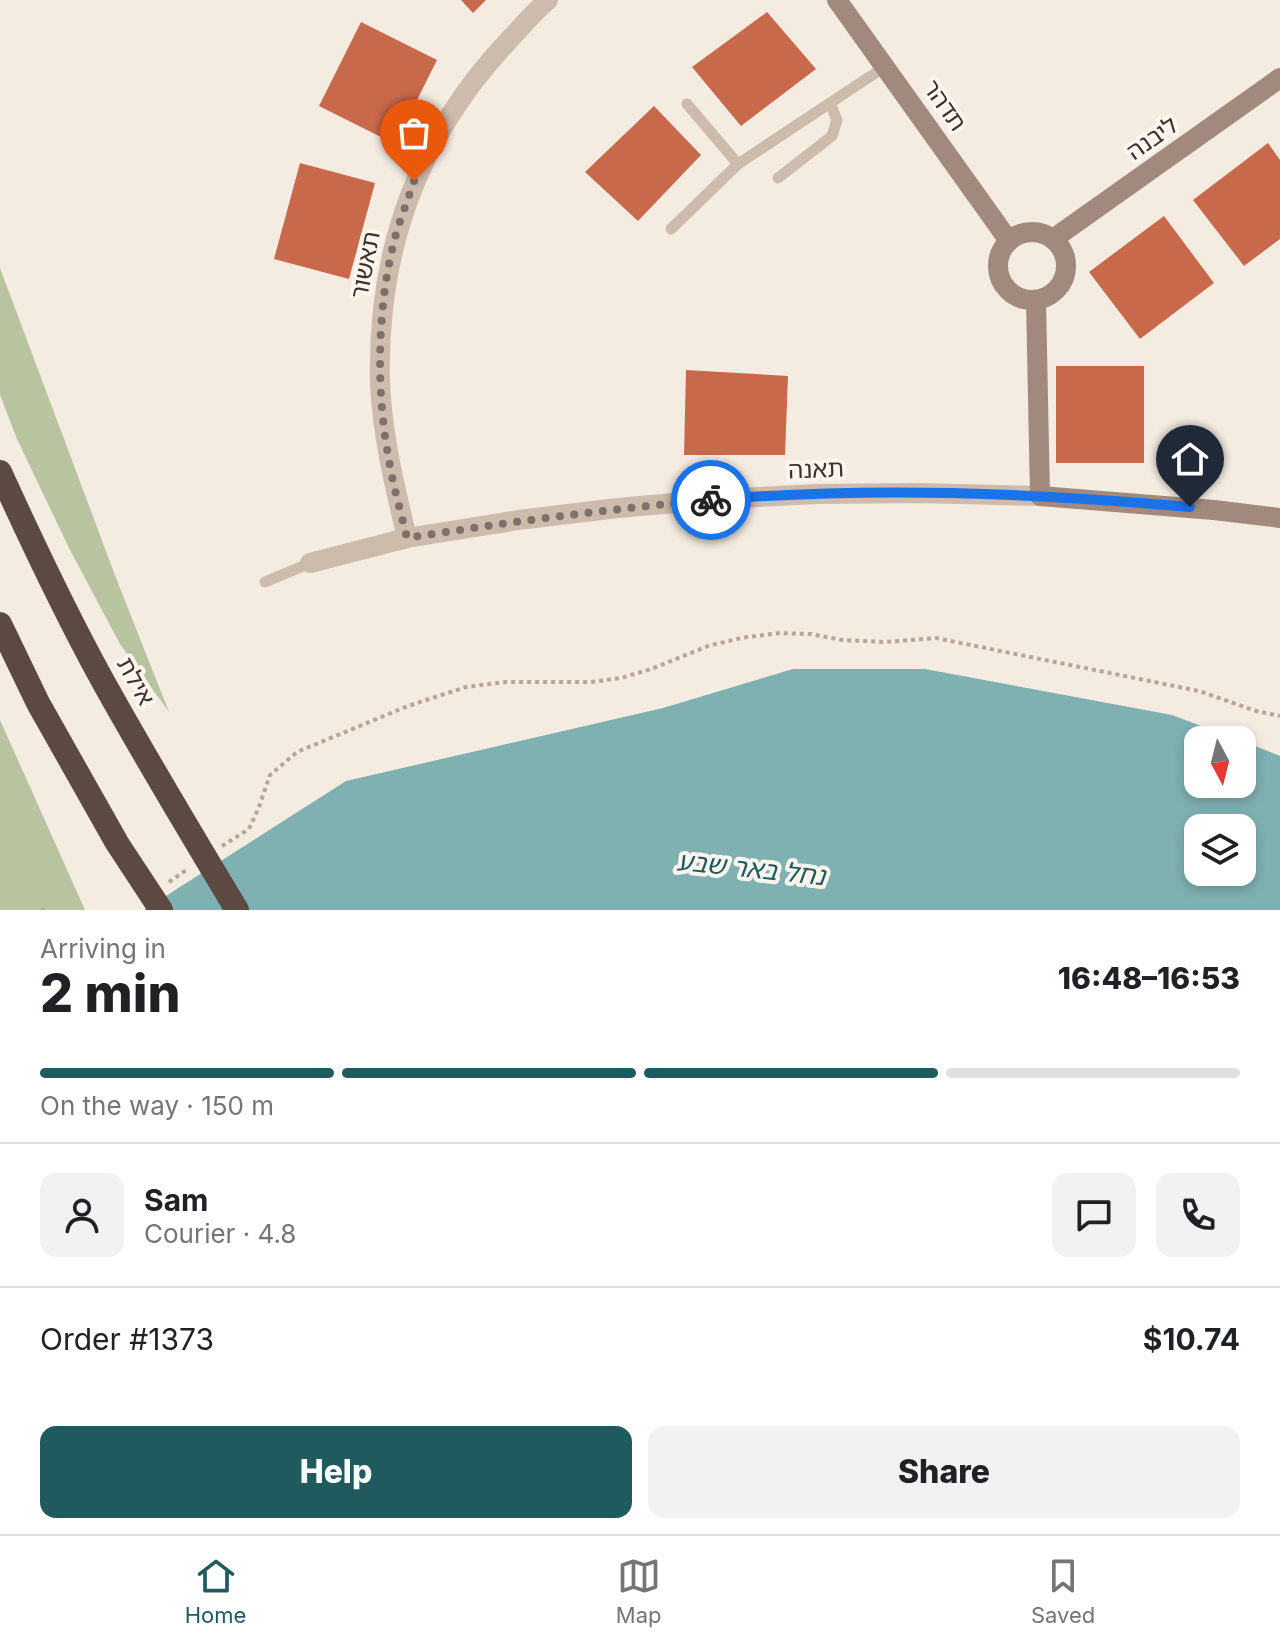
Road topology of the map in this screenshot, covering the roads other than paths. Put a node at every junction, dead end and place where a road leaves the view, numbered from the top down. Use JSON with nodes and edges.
{"nodes":[{"id":1,"x":548,"y":0,"type":"edge"},
{"id":2,"x":837,"y":0,"type":"edge"},
{"id":3,"x":886,"y":66,"type":"junction"},
{"id":4,"x":1279,"y":81,"type":"edge"},
{"id":5,"x":830,"y":103,"type":"junction"},
{"id":6,"x":687,"y":104,"type":"dead end"},
{"id":7,"x":738,"y":164,"type":"junction"},
{"id":8,"x":778,"y":178,"type":"dead end"},
{"id":9,"x":671,"y":229,"type":"dead end"},
{"id":10,"x":1053,"y":239,"type":"junction"},
{"id":11,"x":1009,"y":241,"type":"junction"},
{"id":12,"x":1036,"y":300,"type":"junction"},
{"id":13,"x":0,"y":472,"type":"edge"},
{"id":14,"x":1040,"y":496,"type":"junction"},
{"id":15,"x":1280,"y":518,"type":"edge"},
{"id":16,"x":407,"y":538,"type":"junction"},
{"id":17,"x":310,"y":563,"type":"joint"},
{"id":18,"x":265,"y":582,"type":"dead end"},
{"id":19,"x":0,"y":624,"type":"edge"},
{"id":20,"x":162,"y":898,"type":"edge"},
{"id":21,"x":237,"y":910,"type":"edge"}],
"edges":[{"from":1,"to":16,"type":"street","name":"תאשור"},
{"from":2,"to":3,"type":"street","name":"תדהר"},
{"from":3,"to":5,"type":"lane"},
{"from":3,"to":11,"type":"street","name":"תדהר"},
{"from":4,"to":10,"type":"street","name":"ליבנה"},
{"from":5,"to":7,"type":"lane"},
{"from":5,"to":8,"type":"lane"},
{"from":6,"to":7,"type":"lane"},
{"from":7,"to":9,"type":"lane"},
{"from":10,"to":11,"type":"street"},
{"from":10,"to":12,"type":"street"},
{"from":11,"to":12,"type":"street"},
{"from":12,"to":14,"type":"street"},
{"from":13,"to":21,"type":"highway","name":"אילת"},
{"from":14,"to":15,"type":"street","name":"תאנה"},
{"from":14,"to":16,"type":"street","name":"תאנה"},
{"from":16,"to":17,"type":"street","name":"תאנה"},
{"from":17,"to":18,"type":"lane"},
{"from":19,"to":20,"type":"highway"}]}
